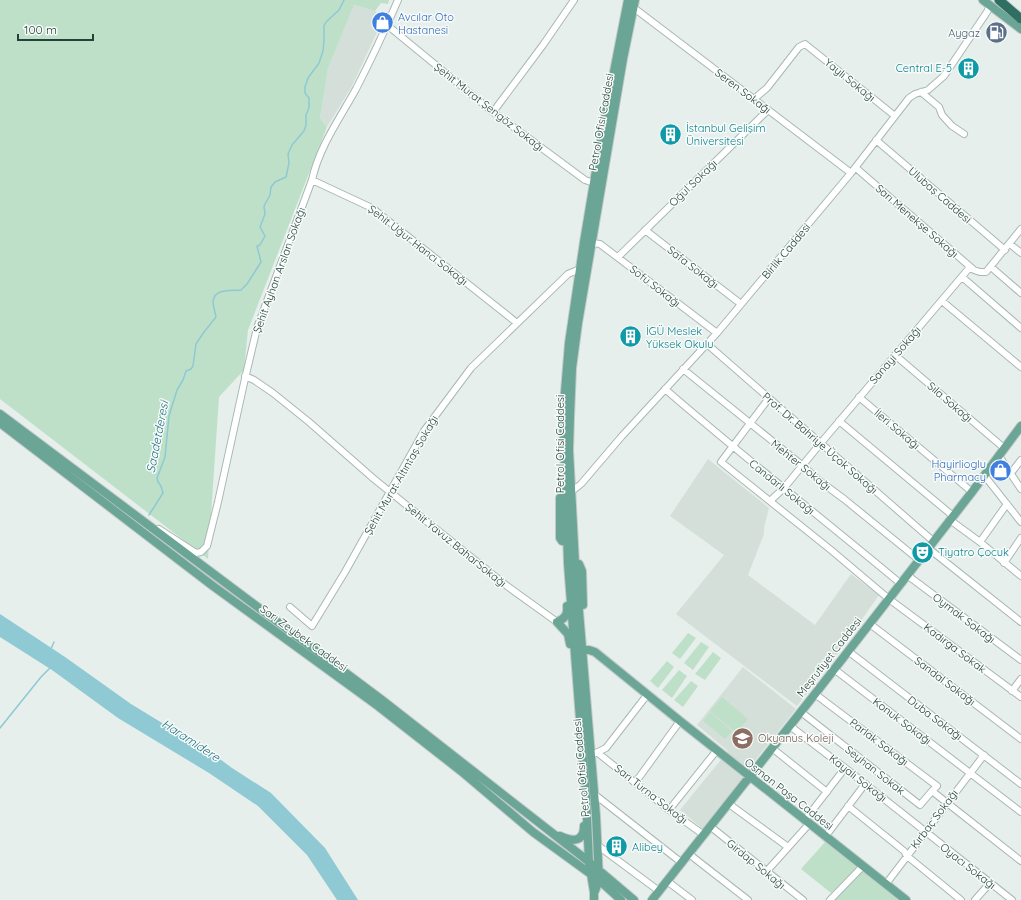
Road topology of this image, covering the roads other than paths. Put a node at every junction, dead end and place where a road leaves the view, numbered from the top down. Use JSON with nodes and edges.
{"nodes":[{"id":1,"x":398,"y":0,"type":"edge"},
{"id":2,"x":574,"y":0,"type":"edge"},
{"id":3,"x":628,"y":0,"type":"edge"},
{"id":4,"x":999,"y":0,"type":"edge"},
{"id":5,"x":987,"y":3,"type":"edge"},
{"id":6,"x":635,"y":4,"type":"edge"},
{"id":7,"x":1021,"y":19,"type":"edge"},
{"id":8,"x":387,"y":25,"type":"junction"},
{"id":9,"x":1021,"y":29,"type":"edge"},
{"id":10,"x":921,"y":92,"type":"junction"},
{"id":11,"x":754,"y":99,"type":"junction"},
{"id":12,"x":768,"y":110,"type":"junction"},
{"id":13,"x":493,"y":112,"type":"junction"},
{"id":14,"x":895,"y":116,"type":"junction"},
{"id":15,"x":964,"y":134,"type":"dead end"},
{"id":16,"x":876,"y":140,"type":"junction"},
{"id":17,"x":856,"y":168,"type":"junction"},
{"id":18,"x":851,"y":174,"type":"junction"},
{"id":19,"x":312,"y":180,"type":"junction"},
{"id":20,"x":594,"y":183,"type":"junction"},
{"id":21,"x":1021,"y":229,"type":"edge"},
{"id":22,"x":645,"y":230,"type":"junction"},
{"id":23,"x":588,"y":242,"type":"junction"},
{"id":24,"x":1010,"y":244,"type":"junction"},
{"id":25,"x":1005,"y":250,"type":"junction"},
{"id":26,"x":1021,"y":253,"type":"edge"},
{"id":27,"x":618,"y":257,"type":"junction"},
{"id":28,"x":970,"y":267,"type":"junction"},
{"id":29,"x":990,"y":267,"type":"junction"},
{"id":30,"x":580,"y":269,"type":"junction"},
{"id":31,"x":962,"y":277,"type":"junction"},
{"id":32,"x":1021,"y":293,"type":"edge"},
{"id":33,"x":942,"y":301,"type":"junction"},
{"id":34,"x":741,"y":304,"type":"junction"},
{"id":35,"x":517,"y":323,"type":"junction"},
{"id":36,"x":1021,"y":328,"type":"edge"},
{"id":37,"x":717,"y":333,"type":"junction"},
{"id":38,"x":707,"y":344,"type":"junction"},
{"id":39,"x":895,"y":355,"type":"junction"},
{"id":40,"x":1021,"y":367,"type":"edge"},
{"id":41,"x":683,"y":370,"type":"junction"},
{"id":42,"x":245,"y":376,"type":"junction"},
{"id":43,"x":665,"y":389,"type":"junction"},
{"id":44,"x":859,"y":397,"type":"junction"},
{"id":45,"x":769,"y":398,"type":"junction"},
{"id":46,"x":0,"y":414,"type":"edge"},
{"id":47,"x":839,"y":421,"type":"junction"},
{"id":48,"x":0,"y":423,"type":"edge"},
{"id":49,"x":749,"y":423,"type":"junction"},
{"id":50,"x":1021,"y":426,"type":"edge"},
{"id":51,"x":820,"y":444,"type":"junction"},
{"id":52,"x":732,"y":447,"type":"junction"},
{"id":53,"x":1004,"y":448,"type":"junction"},
{"id":54,"x":999,"y":456,"type":"junction"},
{"id":55,"x":1021,"y":460,"type":"edge"},
{"id":56,"x":802,"y":465,"type":"junction"},
{"id":57,"x":1010,"y":474,"type":"junction"},
{"id":58,"x":984,"y":475,"type":"junction"},
{"id":59,"x":784,"y":488,"type":"junction"},
{"id":60,"x":1021,"y":489,"type":"edge"},
{"id":61,"x":390,"y":492,"type":"junction"},
{"id":62,"x":571,"y":492,"type":"junction"},
{"id":63,"x":972,"y":492,"type":"junction"},
{"id":64,"x":770,"y":501,"type":"junction"},
{"id":65,"x":118,"y":503,"type":"junction"},
{"id":66,"x":1007,"y":504,"type":"junction"},
{"id":67,"x":951,"y":518,"type":"junction"},
{"id":68,"x":1021,"y":522,"type":"edge"},
{"id":69,"x":1021,"y":538,"type":"edge"},
{"id":70,"x":570,"y":542,"type":"junction"},
{"id":71,"x":980,"y":542,"type":"junction"},
{"id":72,"x":931,"y":545,"type":"junction"},
{"id":73,"x":919,"y":560,"type":"junction"},
{"id":74,"x":571,"y":563,"type":"junction"},
{"id":75,"x":1004,"y":563,"type":"junction"},
{"id":76,"x":908,"y":575,"type":"junction"},
{"id":77,"x":1021,"y":576,"type":"edge"},
{"id":78,"x":901,"y":584,"type":"junction"},
{"id":79,"x":889,"y":599,"type":"junction"},
{"id":80,"x":290,"y":606,"type":"dead end"},
{"id":81,"x":557,"y":622,"type":"junction"},
{"id":82,"x":1021,"y":622,"type":"edge"},
{"id":83,"x":870,"y":624,"type":"junction"},
{"id":84,"x":582,"y":650,"type":"junction"},
{"id":85,"x":848,"y":652,"type":"junction"},
{"id":86,"x":1021,"y":660,"type":"edge"},
{"id":87,"x":834,"y":669,"type":"junction"},
{"id":88,"x":577,"y":678,"type":"junction"},
{"id":89,"x":1021,"y":679,"type":"edge"},
{"id":90,"x":1012,"y":691,"type":"junction"},
{"id":91,"x":647,"y":694,"type":"junction"},
{"id":92,"x":815,"y":694,"type":"junction"},
{"id":93,"x":1021,"y":698,"type":"edge"},
{"id":94,"x":801,"y":712,"type":"junction"},
{"id":95,"x":680,"y":721,"type":"junction"},
{"id":96,"x":790,"y":726,"type":"junction"},
{"id":97,"x":1021,"y":739,"type":"edge"},
{"id":98,"x":772,"y":748,"type":"junction"},
{"id":99,"x":717,"y":750,"type":"junction"},
{"id":100,"x":594,"y":754,"type":"junction"},
{"id":101,"x":984,"y":755,"type":"junction"},
{"id":102,"x":845,"y":768,"type":"junction"},
{"id":103,"x":970,"y":773,"type":"junction"},
{"id":104,"x":750,"y":777,"type":"junction"},
{"id":105,"x":635,"y":782,"type":"junction"},
{"id":106,"x":865,"y":784,"type":"junction"},
{"id":107,"x":1021,"y":784,"type":"edge"},
{"id":108,"x":932,"y":791,"type":"junction"},
{"id":109,"x":827,"y":792,"type":"junction"},
{"id":110,"x":590,"y":795,"type":"junction"},
{"id":111,"x":947,"y":803,"type":"junction"},
{"id":112,"x":729,"y":804,"type":"junction"},
{"id":113,"x":848,"y":806,"type":"junction"},
{"id":114,"x":669,"y":810,"type":"junction"},
{"id":115,"x":1021,"y":812,"type":"edge"},
{"id":116,"x":807,"y":822,"type":"junction"},
{"id":117,"x":711,"y":827,"type":"junction"},
{"id":118,"x":546,"y":829,"type":"junction"},
{"id":119,"x":925,"y":832,"type":"junction"},
{"id":120,"x":704,"y":835,"type":"junction"},
{"id":121,"x":825,"y":836,"type":"junction"},
{"id":122,"x":597,"y":845,"type":"junction"},
{"id":123,"x":788,"y":847,"type":"junction"},
{"id":124,"x":689,"y":854,"type":"junction"},
{"id":125,"x":907,"y":856,"type":"junction"},
{"id":126,"x":1021,"y":861,"type":"edge"},
{"id":127,"x":589,"y":862,"type":"junction"},
{"id":128,"x":682,"y":863,"type":"junction"},
{"id":129,"x":863,"y":866,"type":"junction"},
{"id":130,"x":595,"y":872,"type":"junction"},
{"id":131,"x":766,"y":872,"type":"junction"},
{"id":132,"x":599,"y":880,"type":"junction"},
{"id":133,"x":667,"y":881,"type":"junction"},
{"id":134,"x":990,"y":883,"type":"junction"},
{"id":135,"x":886,"y":884,"type":"junction"},
{"id":136,"x":659,"y":891,"type":"junction"},
{"id":137,"x":594,"y":896,"type":"edge"},
{"id":138,"x":621,"y":900,"type":"edge"},
{"id":139,"x":634,"y":900,"type":"edge"},
{"id":140,"x":652,"y":900,"type":"edge"},
{"id":141,"x":692,"y":900,"type":"edge"},
{"id":142,"x":748,"y":900,"type":"edge"},
{"id":143,"x":802,"y":900,"type":"edge"},
{"id":144,"x":830,"y":900,"type":"edge"},
{"id":145,"x":906,"y":900,"type":"edge"},
{"id":146,"x":961,"y":900,"type":"edge"},
{"id":147,"x":975,"y":900,"type":"edge"},
{"id":148,"x":1012,"y":900,"type":"edge"}],
"edges":[{"from":1,"to":8,"type":"street","name":"Şehit Ayhan Arslan Sokağı"},
{"from":2,"to":13,"type":"street"},
{"from":3,"to":20,"type":"main road","name":"Petrol Ofisi Caddesi"},
{"from":4,"to":7,"type":"highway"},
{"from":5,"to":9,"type":"main road"},
{"from":5,"to":10,"type":"street","name":"Birlik Caddesi"},
{"from":6,"to":11,"type":"street","name":"Seren Sokağı"},
{"from":6,"to":23,"type":"main road","name":"Petrol Ofisi Caddesi"},
{"from":8,"to":13,"type":"street","name":"Şehit Murat Şengöz Sokağı"},
{"from":8,"to":19,"type":"street","name":"Şehit Ayhan Arslan Sokağı"},
{"from":10,"to":14,"type":"street","name":"Birlik Caddesi"},
{"from":10,"to":15,"type":"street"},
{"from":11,"to":12,"type":"street","name":"Seren Sokağı"},
{"from":11,"to":14,"type":"street","name":"Yaylı Sokağı"},
{"from":12,"to":18,"type":"street","name":"Seren Sokağı"},
{"from":12,"to":22,"type":"street","name":"Oğul Sokağı"},
{"from":13,"to":20,"type":"street","name":"Şehit Murat Şengöz Sokağı"},
{"from":14,"to":16,"type":"street","name":"Birlik Caddesi"},
{"from":16,"to":17,"type":"street","name":"Birlik Caddesi"},
{"from":16,"to":25,"type":"street","name":"Ulubaş Caddesi"},
{"from":17,"to":18,"type":"street","name":"Birlik Caddesi"},
{"from":17,"to":28,"type":"street","name":"Sarı Menekşe Sokağı"},
{"from":18,"to":34,"type":"street","name":"Birlik Caddesi"},
{"from":19,"to":35,"type":"street","name":"Şehit Uğur Hancı Sokağı"},
{"from":19,"to":42,"type":"street","name":"Şehit Ayhan Arslan Sokağı"},
{"from":20,"to":23,"type":"main road","name":"Petrol Ofisi Caddesi"},
{"from":21,"to":24,"type":"street"},
{"from":22,"to":27,"type":"street","name":"Oğul Sokağı"},
{"from":22,"to":34,"type":"street","name":"Safa Sokağı"},
{"from":23,"to":27,"type":"street","name":"Sofu Sokağı"},
{"from":23,"to":30,"type":"main road","name":"Petrol Ofisi Caddesi"},
{"from":23,"to":62,"type":"main road","name":"Petrol Ofisi Caddesi"},
{"from":24,"to":25,"type":"street"},
{"from":24,"to":26,"type":"street"},
{"from":25,"to":29,"type":"street"},
{"from":27,"to":37,"type":"street","name":"Sofu Sokağı"},
{"from":28,"to":29,"type":"street","name":"Sarı Menekşe Sokağı"},
{"from":28,"to":31,"type":"street","name":"Sanayi Sokağı"},
{"from":29,"to":32,"type":"street"},
{"from":30,"to":35,"type":"street","name":"Şehit Murat Altıntaş Sokağı"},
{"from":30,"to":70,"type":"main road","name":"Petrol Ofisi Caddesi"},
{"from":31,"to":33,"type":"street","name":"Sanayi Sokağı"},
{"from":31,"to":36,"type":"street"},
{"from":33,"to":39,"type":"street","name":"Sanayi Sokağı"},
{"from":33,"to":40,"type":"street"},
{"from":34,"to":37,"type":"street","name":"Birlik Caddesi"},
{"from":35,"to":61,"type":"street","name":"Şehit Murat Altıntaş Sokağı"},
{"from":37,"to":38,"type":"street","name":"Birlik Caddesi"},
{"from":38,"to":41,"type":"street","name":"Birlik Caddesi"},
{"from":38,"to":45,"type":"street","name":"Prof. Dr. Bahriye Üçok Sokağı"},
{"from":39,"to":44,"type":"street","name":"Sanayi Sokağı"},
{"from":39,"to":53,"type":"street","name":"Sıla Sokağı"},
{"from":41,"to":43,"type":"street","name":"Birlik Caddesi"},
{"from":41,"to":49,"type":"street","name":"Mehter Sokağı"},
{"from":42,"to":61,"type":"street","name":"Şehit Yavuz BaharSokağı"},
{"from":42,"to":65,"type":"street","name":"Şehit Ayhan Arslan Sokağı"},
{"from":43,"to":52,"type":"street","name":"Candarlı Sokağı"},
{"from":43,"to":62,"type":"street","name":"Birlik Caddesi"},
{"from":44,"to":47,"type":"street","name":"Sanayi Sokağı"},
{"from":44,"to":63,"type":"street","name":"İleri Sokağı"},
{"from":45,"to":49,"type":"street"},
{"from":45,"to":51,"type":"street","name":"Prof. Dr. Bahriye Üçok Sokağı"},
{"from":46,"to":65,"type":"main road","name":"Sarı Zeybek Caddesi"},
{"from":47,"to":51,"type":"street","name":"Sanayi Sokağı"},
{"from":47,"to":67,"type":"street"},
{"from":48,"to":130,"type":"main road","name":"Sarı Zeybek Caddesi"},
{"from":49,"to":52,"type":"street"},
{"from":49,"to":56,"type":"street","name":"Mehter Sokağı"},
{"from":50,"to":53,"type":"main road","name":"Meşrutiyet Caddesi"},
{"from":51,"to":56,"type":"street","name":"Sanayi Sokağı"},
{"from":51,"to":72,"type":"street","name":"Prof. Dr. Bahriye Üçok Sokağı"},
{"from":52,"to":59,"type":"street","name":"Candarlı Sokağı"},
{"from":52,"to":64,"type":"street","name":"Kadırga Sokak"},
{"from":53,"to":54,"type":"main road","name":"Meşrutiyet Caddesi"},
{"from":54,"to":57,"type":"street"},
{"from":54,"to":58,"type":"main road","name":"Meşrutiyet Caddesi"},
{"from":55,"to":57,"type":"street"},
{"from":56,"to":59,"type":"street","name":"Sanayi Sokağı"},
{"from":56,"to":73,"type":"street","name":"Mehter Sokağı"},
{"from":57,"to":60,"type":"street"},
{"from":58,"to":63,"type":"main road","name":"Meşrutiyet Caddesi"},
{"from":58,"to":66,"type":"street"},
{"from":59,"to":64,"type":"street","name":"Sanayi Sokağı"},
{"from":59,"to":78,"type":"street","name":"Candarlı Sokağı"},
{"from":61,"to":80,"type":"street","name":"Şehit Murat Altıntaş Sokağı"},
{"from":61,"to":81,"type":"street","name":"Şehit Yavuz BaharSokağı"},
{"from":62,"to":70,"type":"main road","name":"Petrol Ofisi Caddesi"},
{"from":63,"to":67,"type":"main road","name":"Meşrutiyet Caddesi"},
{"from":64,"to":79,"type":"street","name":"Kadırga Sokak"},
{"from":65,"to":118,"type":"main road","name":"Sarı Zeybek Caddesi"},
{"from":66,"to":68,"type":"street"},
{"from":66,"to":71,"type":"street"},
{"from":67,"to":71,"type":"street"},
{"from":67,"to":72,"type":"main road","name":"Meşrutiyet Caddesi"},
{"from":69,"to":75,"type":"street"},
{"from":70,"to":74,"type":"main road","name":"Petrol Ofisi Caddesi"},
{"from":71,"to":75,"type":"street"},
{"from":72,"to":73,"type":"main road","name":"Meşrutiyet Caddesi"},
{"from":72,"to":82,"type":"street","name":"Prof. Dr. Bahriye Üçok Sokağı"},
{"from":73,"to":76,"type":"main road","name":"Meşrutiyet Caddesi"},
{"from":74,"to":81,"type":"main road"},
{"from":74,"to":84,"type":"main road","name":"Petrol Ofisi Caddesi"},
{"from":74,"to":88,"type":"main road","name":"Petrol Ofisi Caddesi"},
{"from":75,"to":77,"type":"street"},
{"from":76,"to":78,"type":"main road","name":"Meşrutiyet Caddesi"},
{"from":76,"to":86,"type":"street","name":"Oymak Sokağı"},
{"from":78,"to":79,"type":"main road","name":"Meşrutiyet Caddesi"},
{"from":79,"to":83,"type":"main road","name":"Meşrutiyet Caddesi"},
{"from":79,"to":90,"type":"street","name":"Kadırga Sokak"},
{"from":81,"to":88,"type":"main road"},
{"from":83,"to":85,"type":"main road","name":"Meşrutiyet Caddesi"},
{"from":83,"to":97,"type":"street","name":"Sandal Sokağı"},
{"from":84,"to":91,"type":"main road","name":"Osman Paşa Caddesi"},
{"from":84,"to":100,"type":"main road","name":"Petrol Ofisi Caddesi"},
{"from":85,"to":87,"type":"main road","name":"Meşrutiyet Caddesi"},
{"from":85,"to":101,"type":"street","name":"Duba Sokağı"},
{"from":87,"to":92,"type":"main road","name":"Meşrutiyet Caddesi"},
{"from":87,"to":103,"type":"street","name":"Konuk Sokağı"},
{"from":88,"to":110,"type":"main road","name":"Petrol Ofisi Caddesi"},
{"from":89,"to":90,"type":"street"},
{"from":90,"to":93,"type":"street","name":"Kadırga Sokak"},
{"from":91,"to":95,"type":"main road","name":"Osman Paşa Caddesi"},
{"from":91,"to":100,"type":"street"},
{"from":92,"to":94,"type":"main road","name":"Meşrutiyet Caddesi"},
{"from":92,"to":108,"type":"street","name":"Parlak Sokağı"},
{"from":94,"to":96,"type":"main road","name":"Meşrutiyet Caddesi"},
{"from":94,"to":108,"type":"street","name":"Seyhan Sokak"},
{"from":95,"to":99,"type":"main road","name":"Osman Paşa Caddesi"},
{"from":95,"to":105,"type":"street"},
{"from":96,"to":98,"type":"main road","name":"Meşrutiyet Caddesi"},
{"from":96,"to":102,"type":"street","name":"Kayalı Sokağı"},
{"from":98,"to":104,"type":"main road","name":"Meşrutiyet Caddesi"},
{"from":98,"to":109,"type":"street"},
{"from":99,"to":104,"type":"main road","name":"Osman Paşa Caddesi"},
{"from":99,"to":114,"type":"street"},
{"from":100,"to":105,"type":"street","name":"Sarı Turna Sokağı"},
{"from":100,"to":110,"type":"main road","name":"Petrol Ofisi Caddesi"},
{"from":101,"to":103,"type":"street","name":"Kırbaç Sokağı"},
{"from":101,"to":107,"type":"street","name":"Duba Sokağı"},
{"from":102,"to":106,"type":"street","name":"Kayalı Sokağı"},
{"from":102,"to":109,"type":"street"},
{"from":103,"to":111,"type":"street","name":"Kırbaç Sokağı"},
{"from":103,"to":115,"type":"street","name":"Konuk Sokağı"},
{"from":104,"to":112,"type":"main road","name":"Meşrutiyet Caddesi"},
{"from":104,"to":116,"type":"main road","name":"Osman Paşa Caddesi"},
{"from":105,"to":114,"type":"street","name":"Sarı Turna Sokağı"},
{"from":106,"to":113,"type":"street"},
{"from":106,"to":119,"type":"street","name":"Kayalı Sokağı"},
{"from":108,"to":111,"type":"street"},
{"from":109,"to":116,"type":"street"},
{"from":110,"to":118,"type":"main road"},
{"from":110,"to":122,"type":"main road","name":"Petrol Ofisi Caddesi"},
{"from":110,"to":127,"type":"main road","name":"Petrol Ofisi Caddesi"},
{"from":110,"to":128,"type":"street"},
{"from":111,"to":119,"type":"street","name":"Kırbaç Sokağı"},
{"from":111,"to":126,"type":"street"},
{"from":112,"to":117,"type":"main road","name":"Meşrutiyet Caddesi"},
{"from":112,"to":123,"type":"street"},
{"from":113,"to":121,"type":"street"},
{"from":113,"to":125,"type":"street"},
{"from":114,"to":120,"type":"street","name":"Sarı Turna Sokağı"},
{"from":116,"to":121,"type":"main road","name":"Osman Paşa Caddesi"},
{"from":116,"to":123,"type":"street"},
{"from":117,"to":120,"type":"main road","name":"Meşrutiyet Caddesi"},
{"from":117,"to":131,"type":"street","name":"Girdap Sokağı"},
{"from":118,"to":127,"type":"main road","name":"Sarı Zeybek Caddesi"},
{"from":119,"to":125,"type":"street","name":"Kırbaç Sokağı"},
{"from":119,"to":134,"type":"street","name":"Oyacı Sokağı"},
{"from":120,"to":124,"type":"main road","name":"Meşrutiyet Caddesi"},
{"from":121,"to":129,"type":"main road","name":"Osman Paşa Caddesi"},
{"from":122,"to":130,"type":"main road","name":"Petrol Ofisi Caddesi"},
{"from":122,"to":136,"type":"street"},
{"from":123,"to":131,"type":"street"},
{"from":124,"to":128,"type":"main road","name":"Meşrutiyet Caddesi"},
{"from":124,"to":142,"type":"street"},
{"from":125,"to":135,"type":"street","name":"Kırbaç Sokağı"},
{"from":125,"to":146,"type":"street"},
{"from":127,"to":130,"type":"main road","name":"Petrol Ofisi Caddesi"},
{"from":128,"to":133,"type":"main road","name":"Meşrutiyet Caddesi"},
{"from":129,"to":135,"type":"main road","name":"Osman Paşa Caddesi"},
{"from":129,"to":144,"type":"street"},
{"from":130,"to":132,"type":"main road"},
{"from":130,"to":137,"type":"main road","name":"Petrol Ofisi Caddesi"},
{"from":130,"to":139,"type":"main road"},
{"from":131,"to":143,"type":"street","name":"Girdap Sokağı"},
{"from":132,"to":137,"type":"main road","name":"Petrol Ofisi Caddesi"},
{"from":132,"to":138,"type":"main road"},
{"from":133,"to":136,"type":"main road","name":"Meşrutiyet Caddesi"},
{"from":133,"to":141,"type":"street"},
{"from":134,"to":147,"type":"street"},
{"from":134,"to":148,"type":"street","name":"Oyacı Sokağı"},
{"from":135,"to":145,"type":"main road","name":"Osman Paşa Caddesi"},
{"from":136,"to":140,"type":"main road","name":"Meşrutiyet Caddesi"}]}
